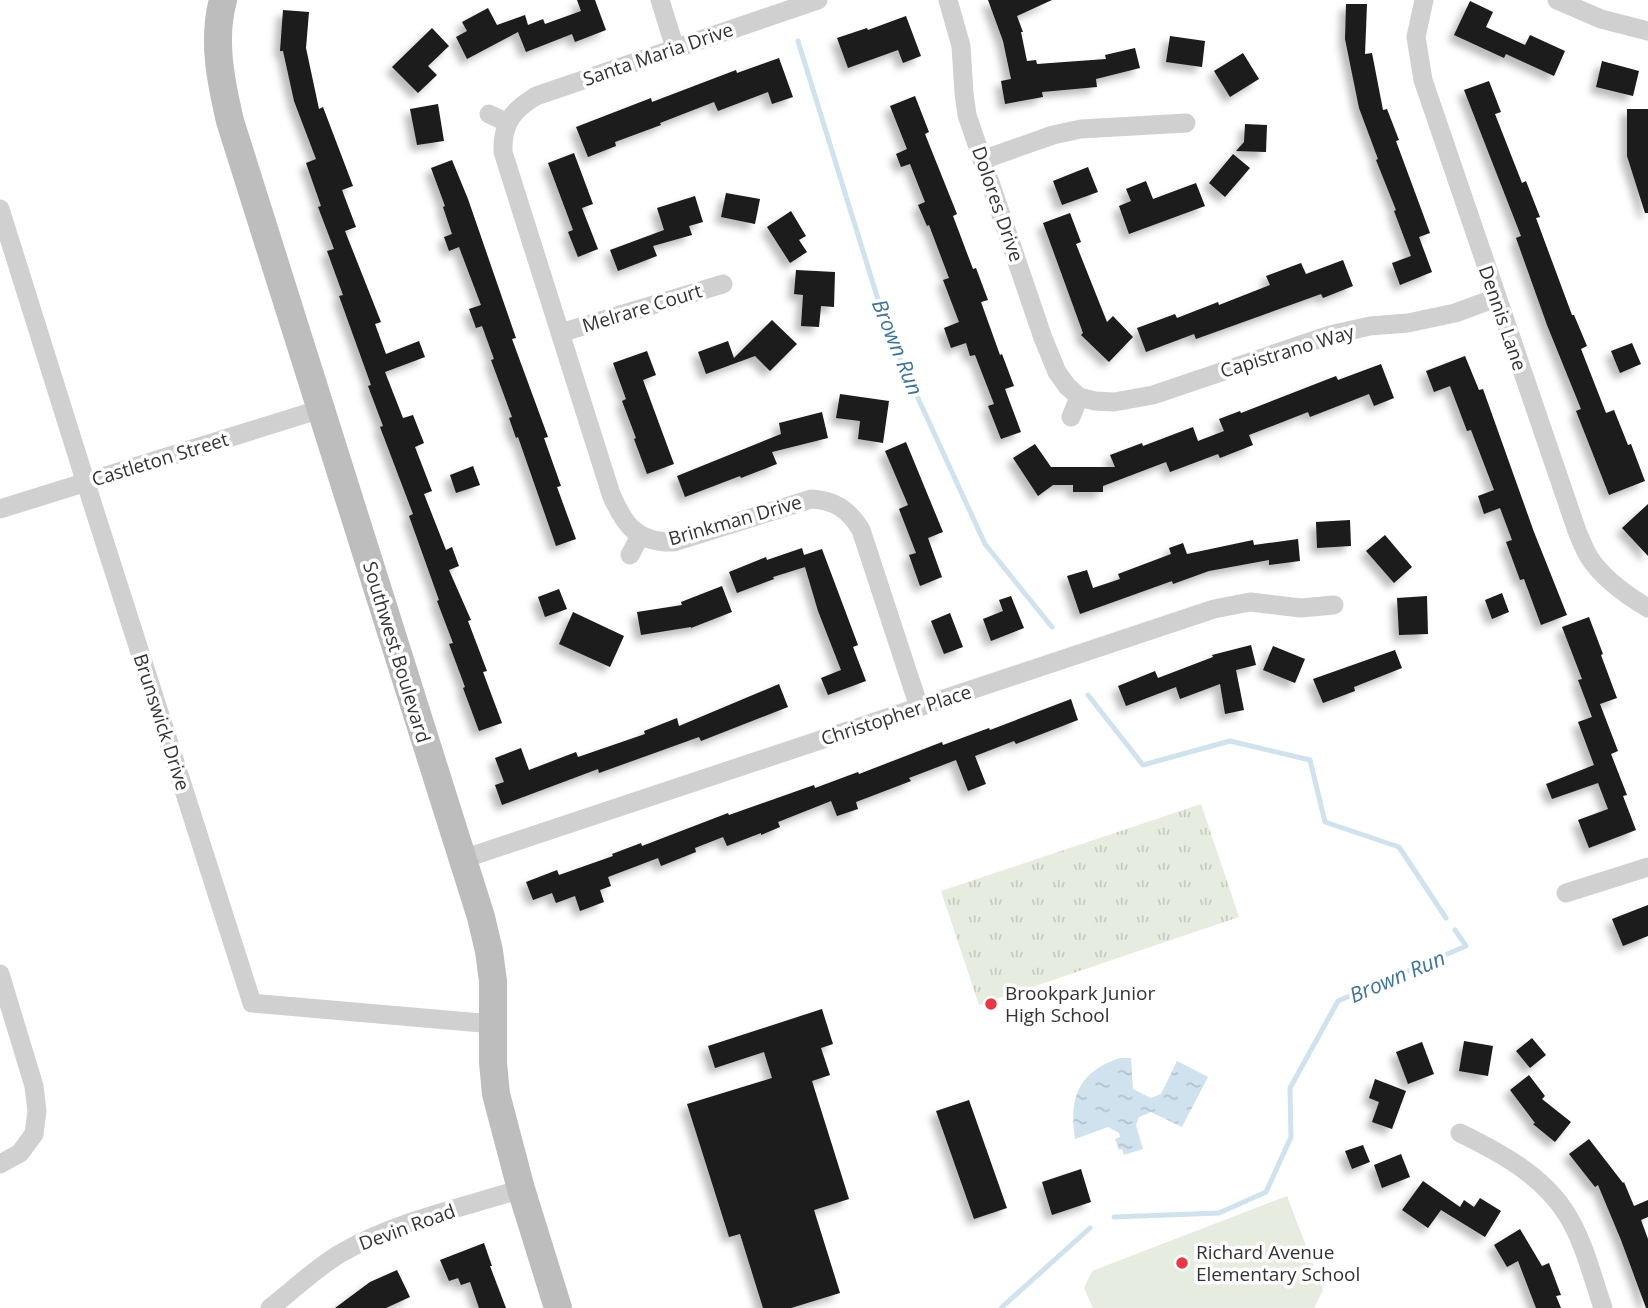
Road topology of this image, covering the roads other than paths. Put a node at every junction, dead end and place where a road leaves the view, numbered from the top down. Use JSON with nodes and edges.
{"nodes":[{"id":1,"x":223,"y":0,"type":"edge"},
{"id":2,"x":660,"y":0,"type":"edge"},
{"id":3,"x":818,"y":0,"type":"edge"},
{"id":4,"x":948,"y":0,"type":"edge"},
{"id":5,"x":1424,"y":0,"type":"edge"},
{"id":6,"x":1557,"y":0,"type":"edge"},
{"id":7,"x":1648,"y":31,"type":"edge"},
{"id":8,"x":676,"y":48,"type":"junction"},
{"id":9,"x":489,"y":114,"type":"dead end"},
{"id":10,"x":1186,"y":122,"type":"dead end"},
{"id":11,"x":508,"y":123,"type":"junction"},
{"id":12,"x":982,"y":160,"type":"junction"},
{"id":13,"x":0,"y":209,"type":"edge"},
{"id":14,"x":723,"y":284,"type":"dead end"},
{"id":15,"x":1496,"y":298,"type":"junction"},
{"id":16,"x":560,"y":333,"type":"junction"},
{"id":17,"x":1079,"y":397,"type":"junction"},
{"id":18,"x":321,"y":409,"type":"junction"},
{"id":19,"x":1071,"y":417,"type":"dead end"},
{"id":20,"x":85,"y":482,"type":"junction"},
{"id":21,"x":0,"y":509,"type":"edge"},
{"id":22,"x":640,"y":536,"type":"junction"},
{"id":23,"x":630,"y":555,"type":"dead end"},
{"id":24,"x":1334,"y":605,"type":"dead end"},
{"id":25,"x":1648,"y":608,"type":"edge"},
{"id":26,"x":919,"y":707,"type":"junction"},
{"id":27,"x":463,"y":859,"type":"junction"},
{"id":28,"x":1648,"y":867,"type":"edge"},
{"id":29,"x":1566,"y":893,"type":"dead end"},
{"id":30,"x":0,"y":974,"type":"edge"},
{"id":31,"x":493,"y":1024,"type":"junction"},
{"id":32,"x":1460,"y":1133,"type":"dead end"},
{"id":33,"x":0,"y":1164,"type":"edge"},
{"id":34,"x":521,"y":1189,"type":"junction"},
{"id":35,"x":270,"y":1308,"type":"edge"},
{"id":36,"x":558,"y":1308,"type":"edge"},
{"id":37,"x":1602,"y":1308,"type":"edge"}],
"edges":[{"from":1,"to":18,"type":"street","name":"Southwest Boulevard"},
{"from":2,"to":8,"type":"street"},
{"from":3,"to":8,"type":"street","name":"Santa Maria Drive"},
{"from":4,"to":12,"type":"street","name":"Dolores Drive"},
{"from":5,"to":15,"type":"street","name":"Dennis Lane"},
{"from":6,"to":7,"type":"street"},
{"from":8,"to":11,"type":"street","name":"Santa Maria Drive"},
{"from":9,"to":11,"type":"street"},
{"from":10,"to":12,"type":"street"},
{"from":11,"to":16,"type":"street","name":"Brinkman Drive"},
{"from":12,"to":17,"type":"street","name":"Dolores Drive"},
{"from":13,"to":20,"type":"street","name":"Brunswick Drive"},
{"from":14,"to":16,"type":"street","name":"Melrare Court"},
{"from":15,"to":17,"type":"street","name":"Capistrano Way"},
{"from":15,"to":25,"type":"street","name":"Dennis Lane"},
{"from":16,"to":22,"type":"street","name":"Brinkman Drive"},
{"from":17,"to":19,"type":"street"},
{"from":18,"to":20,"type":"street","name":"Castleton Street"},
{"from":18,"to":27,"type":"street","name":"Southwest Boulevard"},
{"from":20,"to":21,"type":"street","name":"Castleton Street"},
{"from":20,"to":31,"type":"street","name":"Brunswick Drive"},
{"from":22,"to":23,"type":"street"},
{"from":22,"to":26,"type":"street","name":"Brinkman Drive"},
{"from":24,"to":26,"type":"street","name":"Christopher Place"},
{"from":26,"to":27,"type":"street","name":"Christopher Place"},
{"from":27,"to":31,"type":"street","name":"Southwest Boulevard"},
{"from":28,"to":29,"type":"street"},
{"from":30,"to":33,"type":"street"},
{"from":31,"to":34,"type":"street","name":"Southwest Boulevard"},
{"from":32,"to":37,"type":"street"},
{"from":34,"to":35,"type":"street","name":"Devin Road"},
{"from":34,"to":36,"type":"street","name":"Southwest Boulevard"}]}
